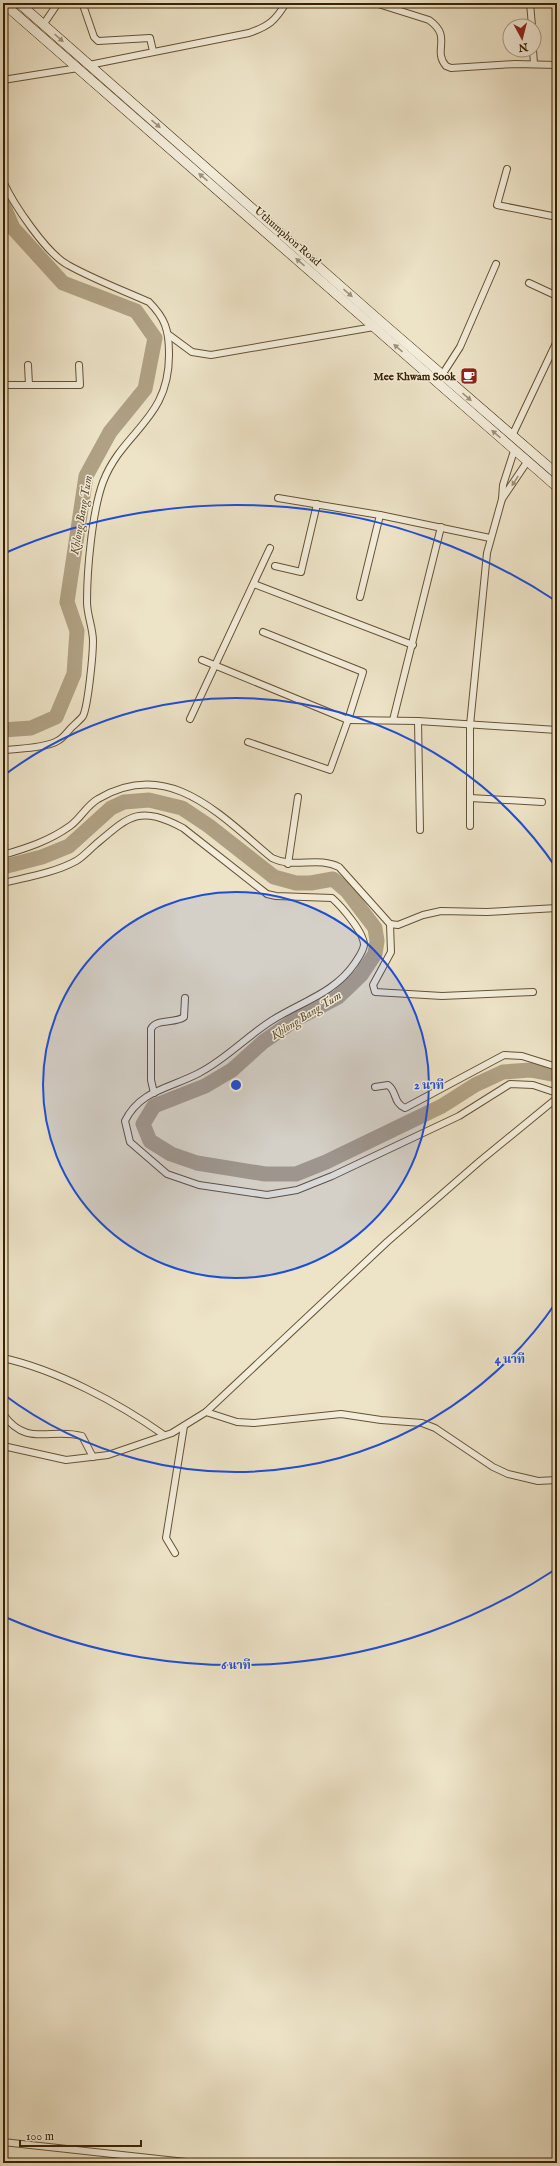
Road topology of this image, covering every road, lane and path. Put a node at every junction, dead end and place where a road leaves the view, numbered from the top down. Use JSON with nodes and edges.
{"nodes":[{"id":1,"x":3,"y":3,"type":"edge"},
{"id":2,"x":19,"y":3,"type":"edge"},
{"id":3,"x":58,"y":3,"type":"edge"},
{"id":4,"x":80,"y":3,"type":"edge"},
{"id":5,"x":286,"y":3,"type":"edge"},
{"id":6,"x":375,"y":3,"type":"edge"},
{"id":7,"x":530,"y":3,"type":"edge"},
{"id":8,"x":531,"y":18,"type":"edge"},
{"id":9,"x":44,"y":24,"type":"junction"},
{"id":10,"x":153,"y":51,"type":"junction"},
{"id":11,"x":534,"y":58,"type":"edge"},
{"id":12,"x":534,"y":64,"type":"junction"},
{"id":13,"x":89,"y":65,"type":"junction"},
{"id":14,"x":557,"y":65,"type":"edge"},
{"id":15,"x":78,"y":68,"type":"junction"},
{"id":16,"x":3,"y":80,"type":"edge"},
{"id":17,"x":507,"y":169,"type":"dead end"},
{"id":18,"x":3,"y":181,"type":"edge"},
{"id":19,"x":557,"y":217,"type":"edge"},
{"id":20,"x":496,"y":264,"type":"dead end"},
{"id":21,"x":529,"y":283,"type":"dead end"},
{"id":22,"x":557,"y":296,"type":"edge"},
{"id":23,"x":374,"y":327,"type":"junction"},
{"id":24,"x":169,"y":335,"type":"junction"},
{"id":25,"x":557,"y":342,"type":"edge"},
{"id":26,"x":28,"y":365,"type":"dead end"},
{"id":27,"x":80,"y":366,"type":"dead end"},
{"id":28,"x":442,"y":375,"type":"junction"},
{"id":29,"x":3,"y":385,"type":"edge"},
{"id":30,"x":29,"y":385,"type":"junction"},
{"id":31,"x":512,"y":436,"type":"junction"},
{"id":32,"x":514,"y":451,"type":"junction"},
{"id":33,"x":527,"y":462,"type":"junction"},
{"id":34,"x":557,"y":474,"type":"edge"},
{"id":35,"x":557,"y":487,"type":"edge"},
{"id":36,"x":278,"y":498,"type":"dead end"},
{"id":37,"x":502,"y":499,"type":"junction"},
{"id":38,"x":317,"y":504,"type":"junction"},
{"id":39,"x":380,"y":515,"type":"junction"},
{"id":40,"x":441,"y":527,"type":"junction"},
{"id":41,"x":490,"y":538,"type":"junction"},
{"id":42,"x":270,"y":548,"type":"dead end"},
{"id":43,"x":275,"y":566,"type":"dead end"},
{"id":44,"x":254,"y":584,"type":"junction"},
{"id":45,"x":360,"y":597,"type":"dead end"},
{"id":46,"x":263,"y":632,"type":"dead end"},
{"id":47,"x":413,"y":645,"type":"junction"},
{"id":48,"x":202,"y":660,"type":"dead end"},
{"id":49,"x":216,"y":665,"type":"junction"},
{"id":50,"x":190,"y":719,"type":"dead end"},
{"id":51,"x":348,"y":720,"type":"junction"},
{"id":52,"x":393,"y":720,"type":"junction"},
{"id":53,"x":418,"y":722,"type":"junction"},
{"id":54,"x":470,"y":725,"type":"junction"},
{"id":55,"x":557,"y":730,"type":"edge"},
{"id":56,"x":248,"y":742,"type":"dead end"},
{"id":57,"x":3,"y":750,"type":"edge"},
{"id":58,"x":298,"y":797,"type":"dead end"},
{"id":59,"x":470,"y":798,"type":"junction"},
{"id":60,"x":542,"y":802,"type":"dead end"},
{"id":61,"x":470,"y":826,"type":"dead end"},
{"id":62,"x":420,"y":830,"type":"dead end"},
{"id":63,"x":3,"y":855,"type":"edge"},
{"id":64,"x":288,"y":864,"type":"junction"},
{"id":65,"x":3,"y":883,"type":"edge"},
{"id":66,"x":557,"y":908,"type":"edge"},
{"id":67,"x":390,"y":924,"type":"junction"},
{"id":68,"x":533,"y":992,"type":"dead end"},
{"id":69,"x":185,"y":998,"type":"dead end"},
{"id":70,"x":557,"y":1067,"type":"edge"},
{"id":71,"x":375,"y":1087,"type":"dead end"},
{"id":72,"x":557,"y":1092,"type":"edge"},
{"id":73,"x":154,"y":1093,"type":"junction"},
{"id":74,"x":557,"y":1098,"type":"edge"},
{"id":75,"x":3,"y":1358,"type":"edge"},
{"id":76,"x":206,"y":1412,"type":"junction"},
{"id":77,"x":3,"y":1414,"type":"edge"},
{"id":78,"x":184,"y":1426,"type":"junction"},
{"id":79,"x":164,"y":1435,"type":"junction"},
{"id":80,"x":3,"y":1446,"type":"edge"},
{"id":81,"x":93,"y":1457,"type":"junction"},
{"id":82,"x":557,"y":1480,"type":"edge"},
{"id":83,"x":175,"y":1553,"type":"dead end"},
{"id":84,"x":3,"y":2142,"type":"edge"},
{"id":85,"x":195,"y":2163,"type":"edge"}],
"edges":[{"from":1,"to":15,"type":"street","name":"Uthumphon Road"},
{"from":2,"to":9,"type":"street","name":"Uthumphon Road"},
{"from":3,"to":9,"type":"street"},
{"from":4,"to":10,"type":"street"},
{"from":5,"to":10,"type":"street"},
{"from":6,"to":12,"type":"street"},
{"from":7,"to":8,"type":"street"},
{"from":9,"to":13,"type":"street","name":"Uthumphon Road","one_way":true},
{"from":10,"to":13,"type":"street"},
{"from":11,"to":12,"type":"street"},
{"from":12,"to":14,"type":"street"},
{"from":13,"to":15,"type":"street"},
{"from":13,"to":28,"type":"street","name":"Uthumphon Road","one_way":true},
{"from":15,"to":16,"type":"street"},
{"from":23,"to":15,"type":"street","name":"Uthumphon Road","one_way":true},
{"from":17,"to":19,"type":"street"},
{"from":18,"to":24,"type":"street"},
{"from":20,"to":28,"type":"street"},
{"from":21,"to":22,"type":"street"},
{"from":23,"to":24,"type":"street"},
{"from":32,"to":23,"type":"street","name":"Uthumphon Road","one_way":true},
{"from":24,"to":57,"type":"street"},
{"from":25,"to":31,"type":"street"},
{"from":26,"to":30,"type":"street"},
{"from":27,"to":30,"type":"street"},
{"from":28,"to":31,"type":"street","name":"Uthumphon Road","one_way":true},
{"from":29,"to":30,"type":"street"},
{"from":31,"to":34,"type":"street","name":"Uthumphon Road"},
{"from":32,"to":33,"type":"street","name":"Uthumphon Road"},
{"from":32,"to":37,"type":"street"},
{"from":33,"to":35,"type":"street","name":"Uthumphon Road"},
{"from":33,"to":37,"type":"street","one_way":true},
{"from":36,"to":38,"type":"street"},
{"from":37,"to":41,"type":"street"},
{"from":38,"to":39,"type":"street"},
{"from":38,"to":43,"type":"street"},
{"from":39,"to":40,"type":"street"},
{"from":39,"to":45,"type":"street"},
{"from":40,"to":41,"type":"street"},
{"from":40,"to":47,"type":"street"},
{"from":41,"to":54,"type":"street"},
{"from":42,"to":44,"type":"street"},
{"from":44,"to":47,"type":"street"},
{"from":44,"to":49,"type":"street"},
{"from":46,"to":51,"type":"street"},
{"from":47,"to":52,"type":"street"},
{"from":48,"to":49,"type":"street"},
{"from":49,"to":50,"type":"street"},
{"from":49,"to":51,"type":"street"},
{"from":51,"to":52,"type":"street"},
{"from":51,"to":56,"type":"street"},
{"from":52,"to":53,"type":"street"},
{"from":53,"to":54,"type":"street"},
{"from":53,"to":62,"type":"street"},
{"from":54,"to":55,"type":"street"},
{"from":54,"to":59,"type":"street"},
{"from":58,"to":64,"type":"street"},
{"from":59,"to":60,"type":"street"},
{"from":59,"to":61,"type":"street"},
{"from":63,"to":64,"type":"street"},
{"from":64,"to":67,"type":"street"},
{"from":65,"to":73,"type":"street"},
{"from":66,"to":67,"type":"street"},
{"from":67,"to":68,"type":"street"},
{"from":69,"to":73,"type":"street"},
{"from":70,"to":71,"type":"street"},
{"from":72,"to":73,"type":"street"},
{"from":74,"to":76,"type":"street"},
{"from":75,"to":79,"type":"street"},
{"from":76,"to":78,"type":"street"},
{"from":76,"to":82,"type":"street"},
{"from":77,"to":81,"type":"street"},
{"from":78,"to":79,"type":"street"},
{"from":78,"to":83,"type":"street"},
{"from":79,"to":81,"type":"street"},
{"from":80,"to":81,"type":"street"},
{"from":84,"to":85,"type":"street"}]}
